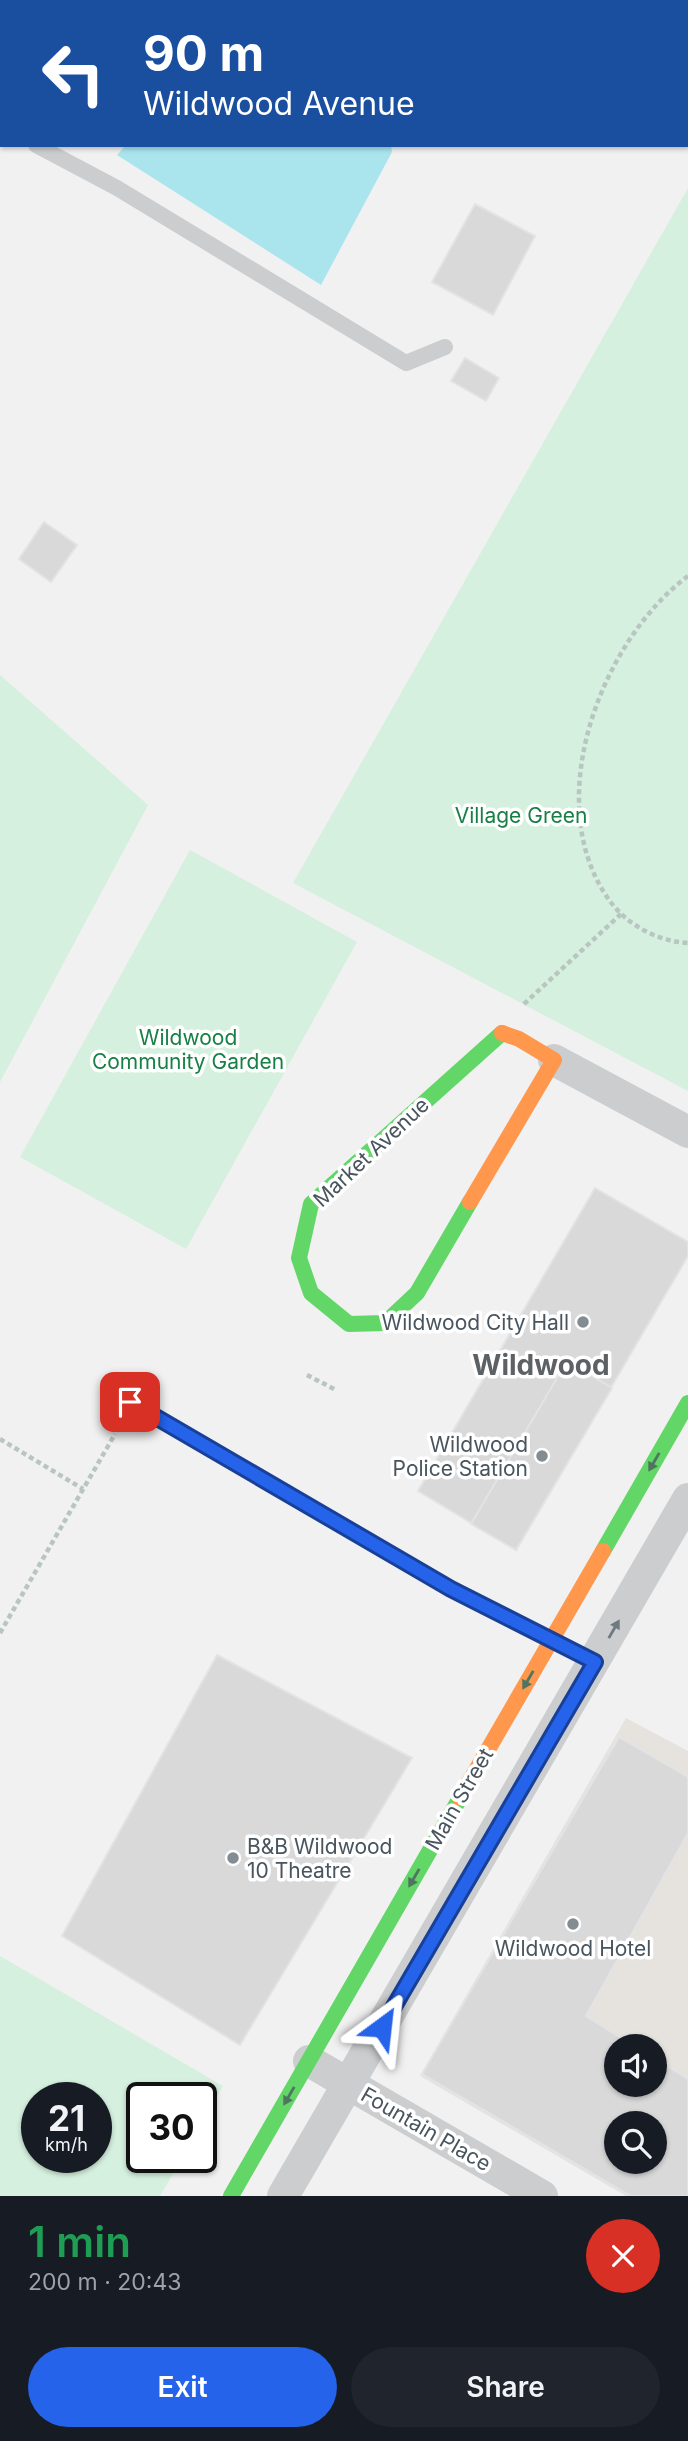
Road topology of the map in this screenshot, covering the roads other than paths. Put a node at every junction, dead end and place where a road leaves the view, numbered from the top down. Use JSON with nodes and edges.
{"nodes":[{"id":1,"x":40,"y":147,"type":"edge"},
{"id":2,"x":445,"y":347,"type":"dead end"},
{"id":3,"x":554,"y":1060,"type":"junction"},
{"id":4,"x":688,"y":1132,"type":"edge"},
{"id":5,"x":130,"y":1402,"type":"dead end"},
{"id":6,"x":688,"y":1403,"type":"edge"},
{"id":7,"x":688,"y":1499,"type":"edge"},
{"id":8,"x":551,"y":1641,"type":"junction"},
{"id":9,"x":595,"y":1662,"type":"junction"},
{"id":10,"x":309,"y":2061,"type":"junction"},
{"id":11,"x":349,"y":2084,"type":"junction"},
{"id":12,"x":231,"y":2196,"type":"edge"},
{"id":13,"x":283,"y":2196,"type":"edge"},
{"id":14,"x":542,"y":2196,"type":"edge"}],
"edges":[{"from":1,"to":2,"type":"lane"},
{"from":3,"to":3,"type":"street","name":"Market Avenue"},
{"from":3,"to":4,"type":"street"},
{"from":5,"to":8,"type":"street"},
{"from":6,"to":8,"type":"street","name":"Main Street","one_way":true},
{"from":9,"to":7,"type":"street","one_way":true},
{"from":8,"to":9,"type":"street"},
{"from":8,"to":10,"type":"street","name":"Main Street","one_way":true},
{"from":9,"to":11,"type":"street"},
{"from":10,"to":11,"type":"street","name":"Fountain Place"},
{"from":10,"to":12,"type":"street","name":"Main Street","one_way":true},
{"from":11,"to":13,"type":"street"},
{"from":11,"to":14,"type":"street","name":"Fountain Place"}]}
